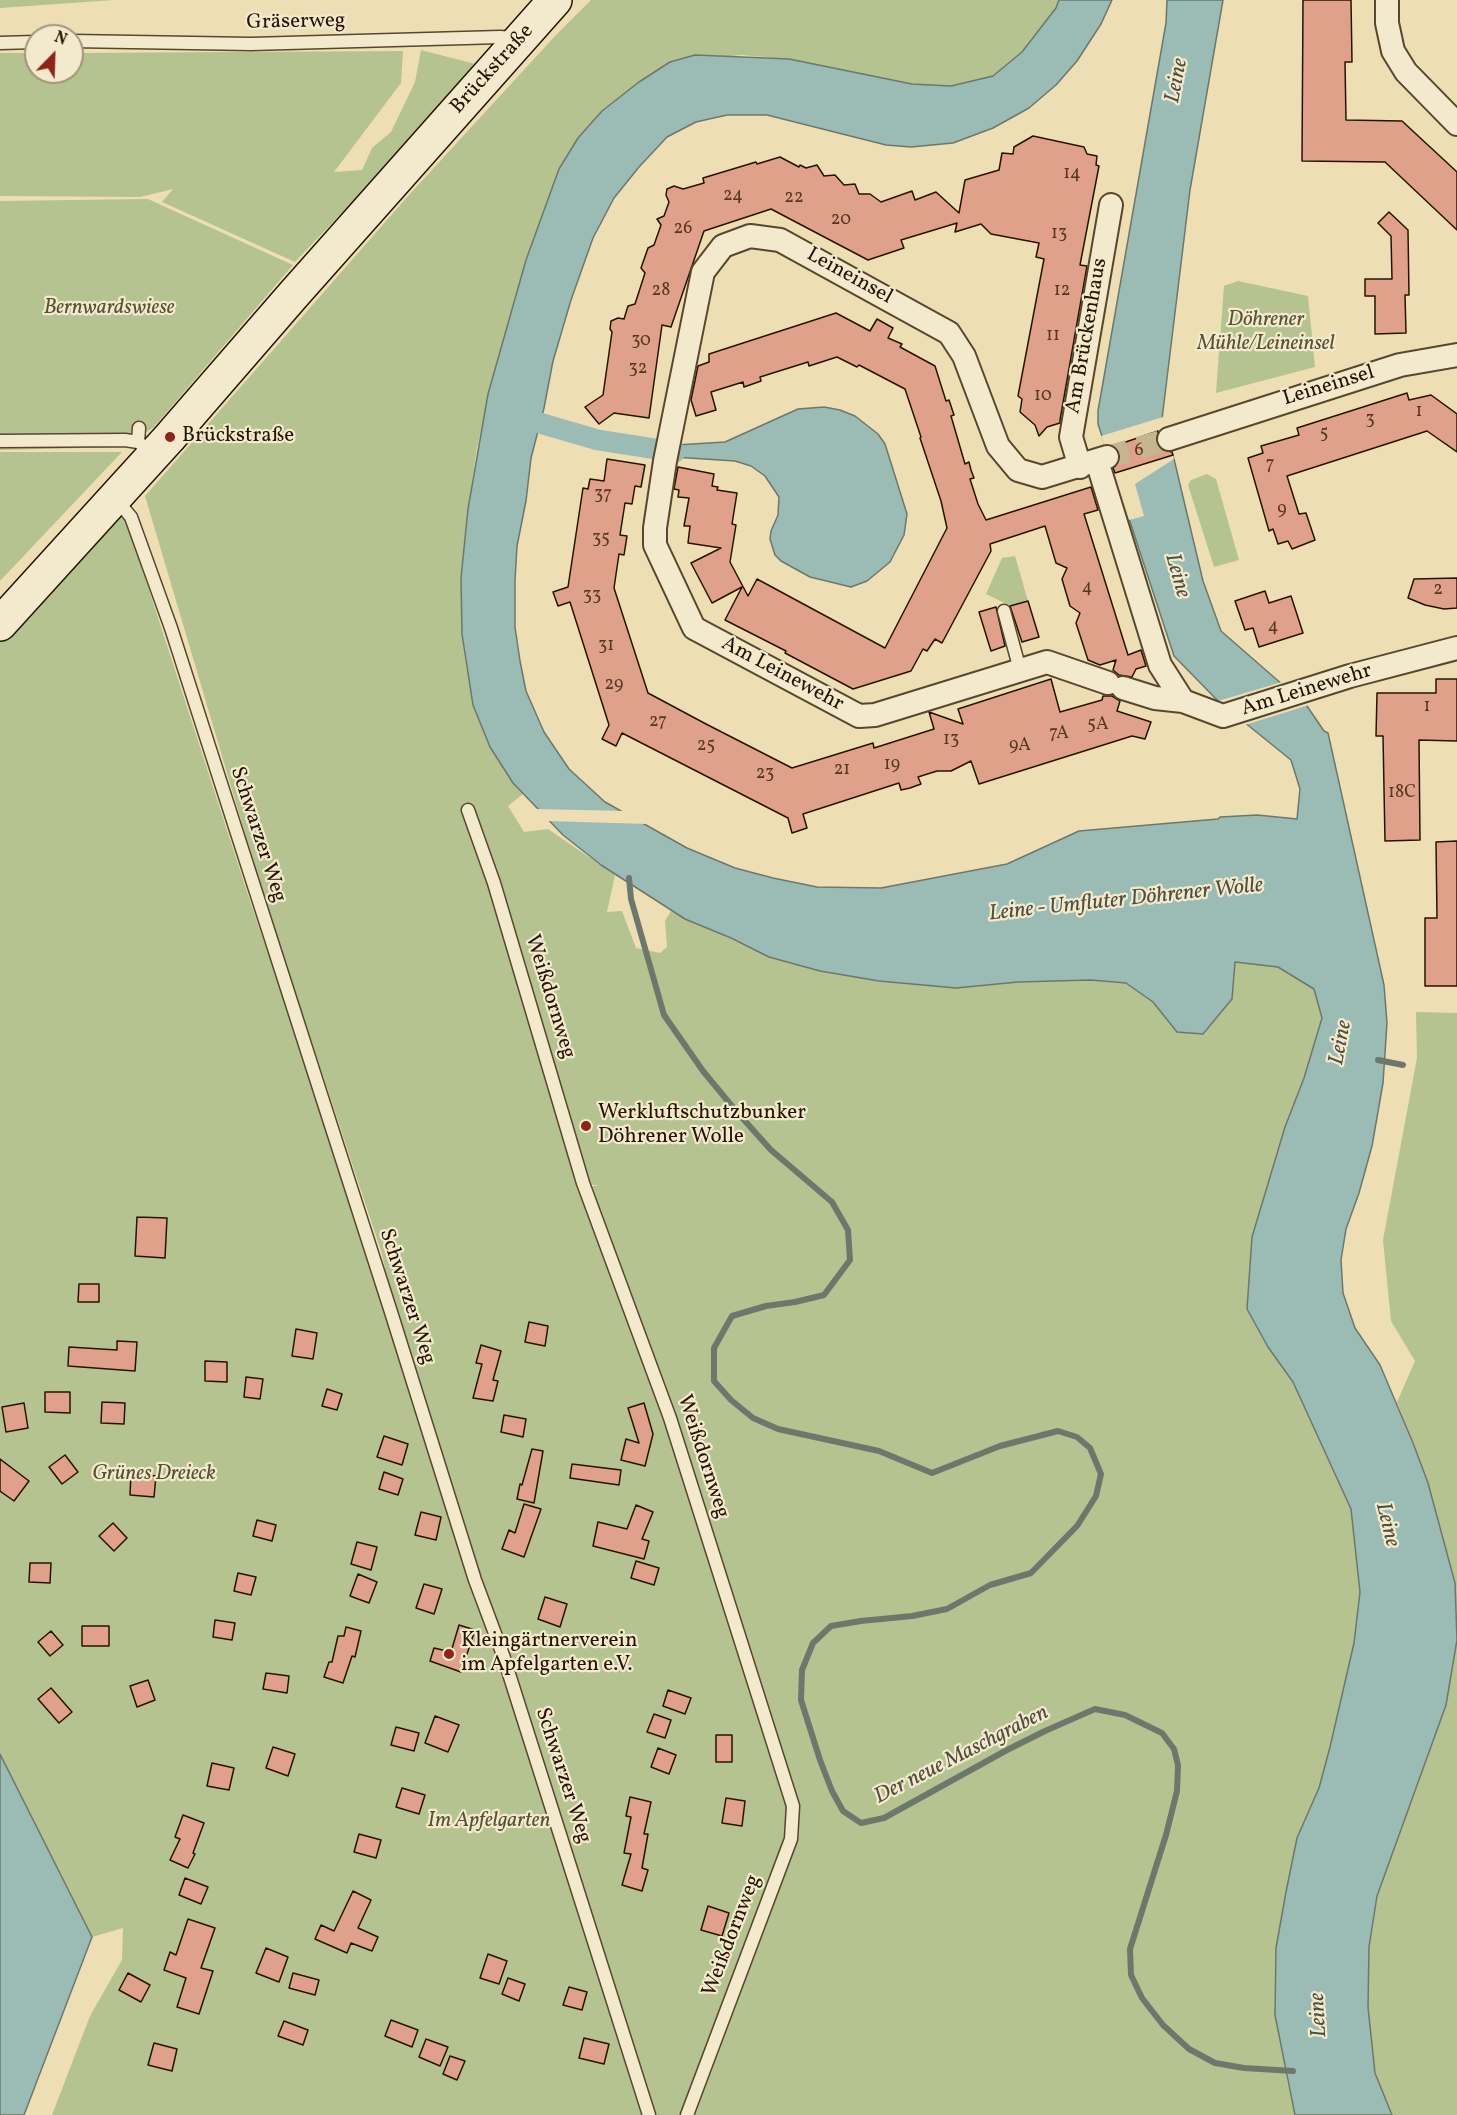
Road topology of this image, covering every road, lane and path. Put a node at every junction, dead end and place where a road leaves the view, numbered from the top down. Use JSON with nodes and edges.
{"nodes":[{"id":1,"x":555,"y":0,"type":"edge"},
{"id":2,"x":1387,"y":0,"type":"edge"},
{"id":3,"x":521,"y":39,"type":"junction"},
{"id":4,"x":84,"y":41,"type":"edge"},
{"id":5,"x":24,"y":42,"type":"edge"},
{"id":6,"x":0,"y":43,"type":"edge"},
{"id":7,"x":1457,"y":124,"type":"edge"},
{"id":8,"x":1112,"y":205,"type":"dead end"},
{"id":9,"x":1457,"y":356,"type":"edge"},
{"id":10,"x":1170,"y":439,"type":"tunnel mouth"},
{"id":11,"x":0,"y":441,"type":"edge"},
{"id":12,"x":144,"y":441,"type":"junction"},
{"id":13,"x":667,"y":450,"type":"joint"},
{"id":14,"x":1095,"y":462,"type":"junction"},
{"id":15,"x":114,"y":498,"type":"junction"},
{"id":16,"x":1004,"y":611,"type":"dead end"},
{"id":17,"x":0,"y":624,"type":"edge"},
{"id":18,"x":1457,"y":648,"type":"edge"},
{"id":19,"x":1020,"y":670,"type":"junction"},
{"id":20,"x":1183,"y":701,"type":"junction"},
{"id":21,"x":468,"y":810,"type":"dead end"},
{"id":22,"x":649,"y":2115,"type":"edge"},
{"id":23,"x":687,"y":2115,"type":"edge"}],
"edges":[{"from":1,"to":3,"type":"street","name":"Brückstraße"},
{"from":2,"to":7,"type":"street"},
{"from":3,"to":4,"type":"lane","name":"Gräserweg"},
{"from":3,"to":12,"type":"street","name":"Brückstraße"},
{"from":5,"to":6,"type":"lane"},
{"from":8,"to":14,"type":"street","name":"Am Brückenhaus"},
{"from":9,"to":10,"type":"street","name":"Leineinsel"},
{"from":11,"to":12,"type":"lane"},
{"from":12,"to":15,"type":"street","name":"Brückstraße"},
{"from":13,"to":14,"type":"street","name":"Leineinsel"},
{"from":13,"to":19,"type":"street","name":"Am Leinewehr"},
{"from":14,"to":20,"type":"street","name":"Am Brückenhaus"},
{"from":15,"to":17,"type":"street","name":"Brückstraße"},
{"from":15,"to":22,"type":"lane","name":"Schwarzer Weg"},
{"from":16,"to":19,"type":"lane"},
{"from":18,"to":20,"type":"street","name":"Am Leinewehr"},
{"from":19,"to":20,"type":"street","name":"Am Leinewehr"},
{"from":21,"to":23,"type":"lane","name":"Weißdornweg"}]}
